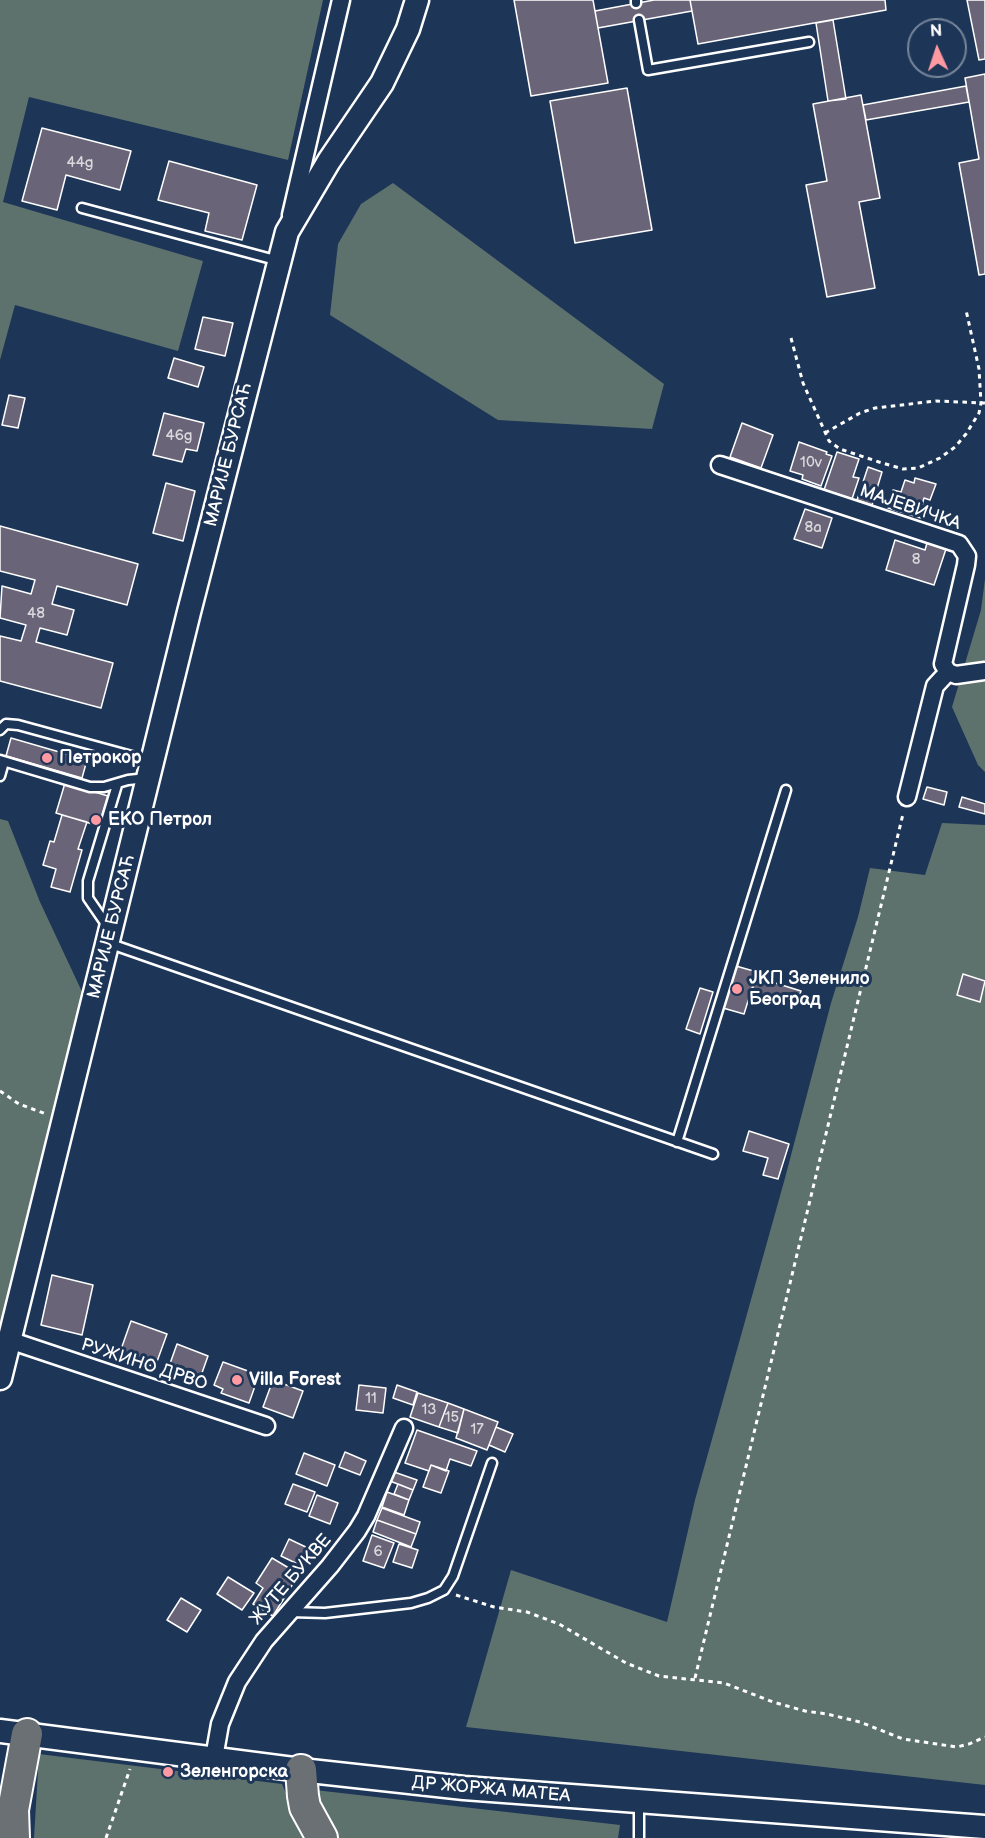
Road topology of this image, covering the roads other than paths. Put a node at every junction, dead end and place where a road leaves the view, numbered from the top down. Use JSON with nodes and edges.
{"nodes":[{"id":1,"x":341,"y":0,"type":"edge"},
{"id":2,"x":417,"y":0,"type":"edge"},
{"id":3,"x":639,"y":20,"type":"dead end"},
{"id":4,"x":809,"y":42,"type":"dead end"},
{"id":5,"x":82,"y":208,"type":"dead end"},
{"id":6,"x":287,"y":232,"type":"junction"},
{"id":7,"x":279,"y":261,"type":"junction"},
{"id":8,"x":720,"y":465,"type":"dead end"},
{"id":9,"x":985,"y":671,"type":"edge"},
{"id":10,"x":948,"y":672,"type":"junction"},
{"id":11,"x":0,"y":730,"type":"edge"},
{"id":12,"x":2,"y":761,"type":"edge"},
{"id":13,"x":151,"y":770,"type":"junction"},
{"id":14,"x":0,"y":776,"type":"edge"},
{"id":15,"x":117,"y":785,"type":"junction"},
{"id":16,"x":786,"y":790,"type":"dead end"},
{"id":17,"x":907,"y":797,"type":"road end"},
{"id":18,"x":110,"y":937,"type":"junction"},
{"id":19,"x":677,"y":1142,"type":"junction"},
{"id":20,"x":713,"y":1154,"type":"dead end"},
{"id":21,"x":9,"y":1340,"type":"junction"},
{"id":22,"x":0,"y":1378,"type":"edge"},
{"id":23,"x":267,"y":1426,"type":"dead end"},
{"id":24,"x":404,"y":1428,"type":"dead end"},
{"id":25,"x":492,"y":1463,"type":"dead end"},
{"id":26,"x":288,"y":1612,"type":"junction"},
{"id":27,"x":13,"y":1732,"type":"edge"},
{"id":28,"x":214,"y":1758,"type":"junction"},
{"id":29,"x":301,"y":1770,"type":"junction"},
{"id":30,"x":639,"y":1802,"type":"junction"},
{"id":31,"x":9,"y":1826,"type":"edge"},
{"id":32,"x":985,"y":1827,"type":"edge"},
{"id":33,"x":322,"y":1838,"type":"edge"},
{"id":34,"x":639,"y":1838,"type":"edge"}],
"edges":[{"from":1,"to":6,"type":"street","name":"МАРИЈЕ БУРСАЋ"},
{"from":2,"to":6,"type":"street","name":"МАРИЈЕ БУРСАЋ"},
{"from":3,"to":4,"type":"lane"},
{"from":5,"to":7,"type":"lane"},
{"from":6,"to":7,"type":"street","name":"МАРИЈЕ БУРСАЋ"},
{"from":7,"to":13,"type":"street","name":"МАРИЈЕ БУРСАЋ"},
{"from":8,"to":10,"type":"street","name":"МАЈЕВИЧКА"},
{"from":9,"to":10,"type":"street"},
{"from":10,"to":17,"type":"street"},
{"from":11,"to":13,"type":"lane"},
{"from":12,"to":14,"type":"lane"},
{"from":12,"to":15,"type":"lane"},
{"from":13,"to":15,"type":"lane"},
{"from":13,"to":18,"type":"street","name":"МАРИЈЕ БУРСАЋ"},
{"from":15,"to":18,"type":"lane"},
{"from":16,"to":19,"type":"lane"},
{"from":18,"to":19,"type":"lane"},
{"from":18,"to":21,"type":"street","name":"МАРИЈЕ БУРСАЋ"},
{"from":19,"to":20,"type":"lane"},
{"from":21,"to":22,"type":"street","name":"МАРИЈЕ БУРСАЋ"},
{"from":21,"to":23,"type":"street","name":"РУЖИНО ДРВО"},
{"from":24,"to":26,"type":"street","name":"ЖУТЕ БУКВЕ"},
{"from":25,"to":26,"type":"lane"},
{"from":26,"to":28,"type":"street","name":"ЖУТЕ БУКВЕ"},
{"from":27,"to":28,"type":"street","name":"ДР ЖОРЖА МАТЕА"},
{"from":27,"to":31,"type":"highway"},
{"from":28,"to":29,"type":"street","name":"ДР ЖОРЖА МАТЕА"},
{"from":29,"to":30,"type":"street","name":"ДР ЖОРЖА МАТЕА"},
{"from":29,"to":33,"type":"highway"},
{"from":30,"to":32,"type":"street","name":"ДР ЖОРЖА МАТЕА"},
{"from":30,"to":34,"type":"lane"}]}
